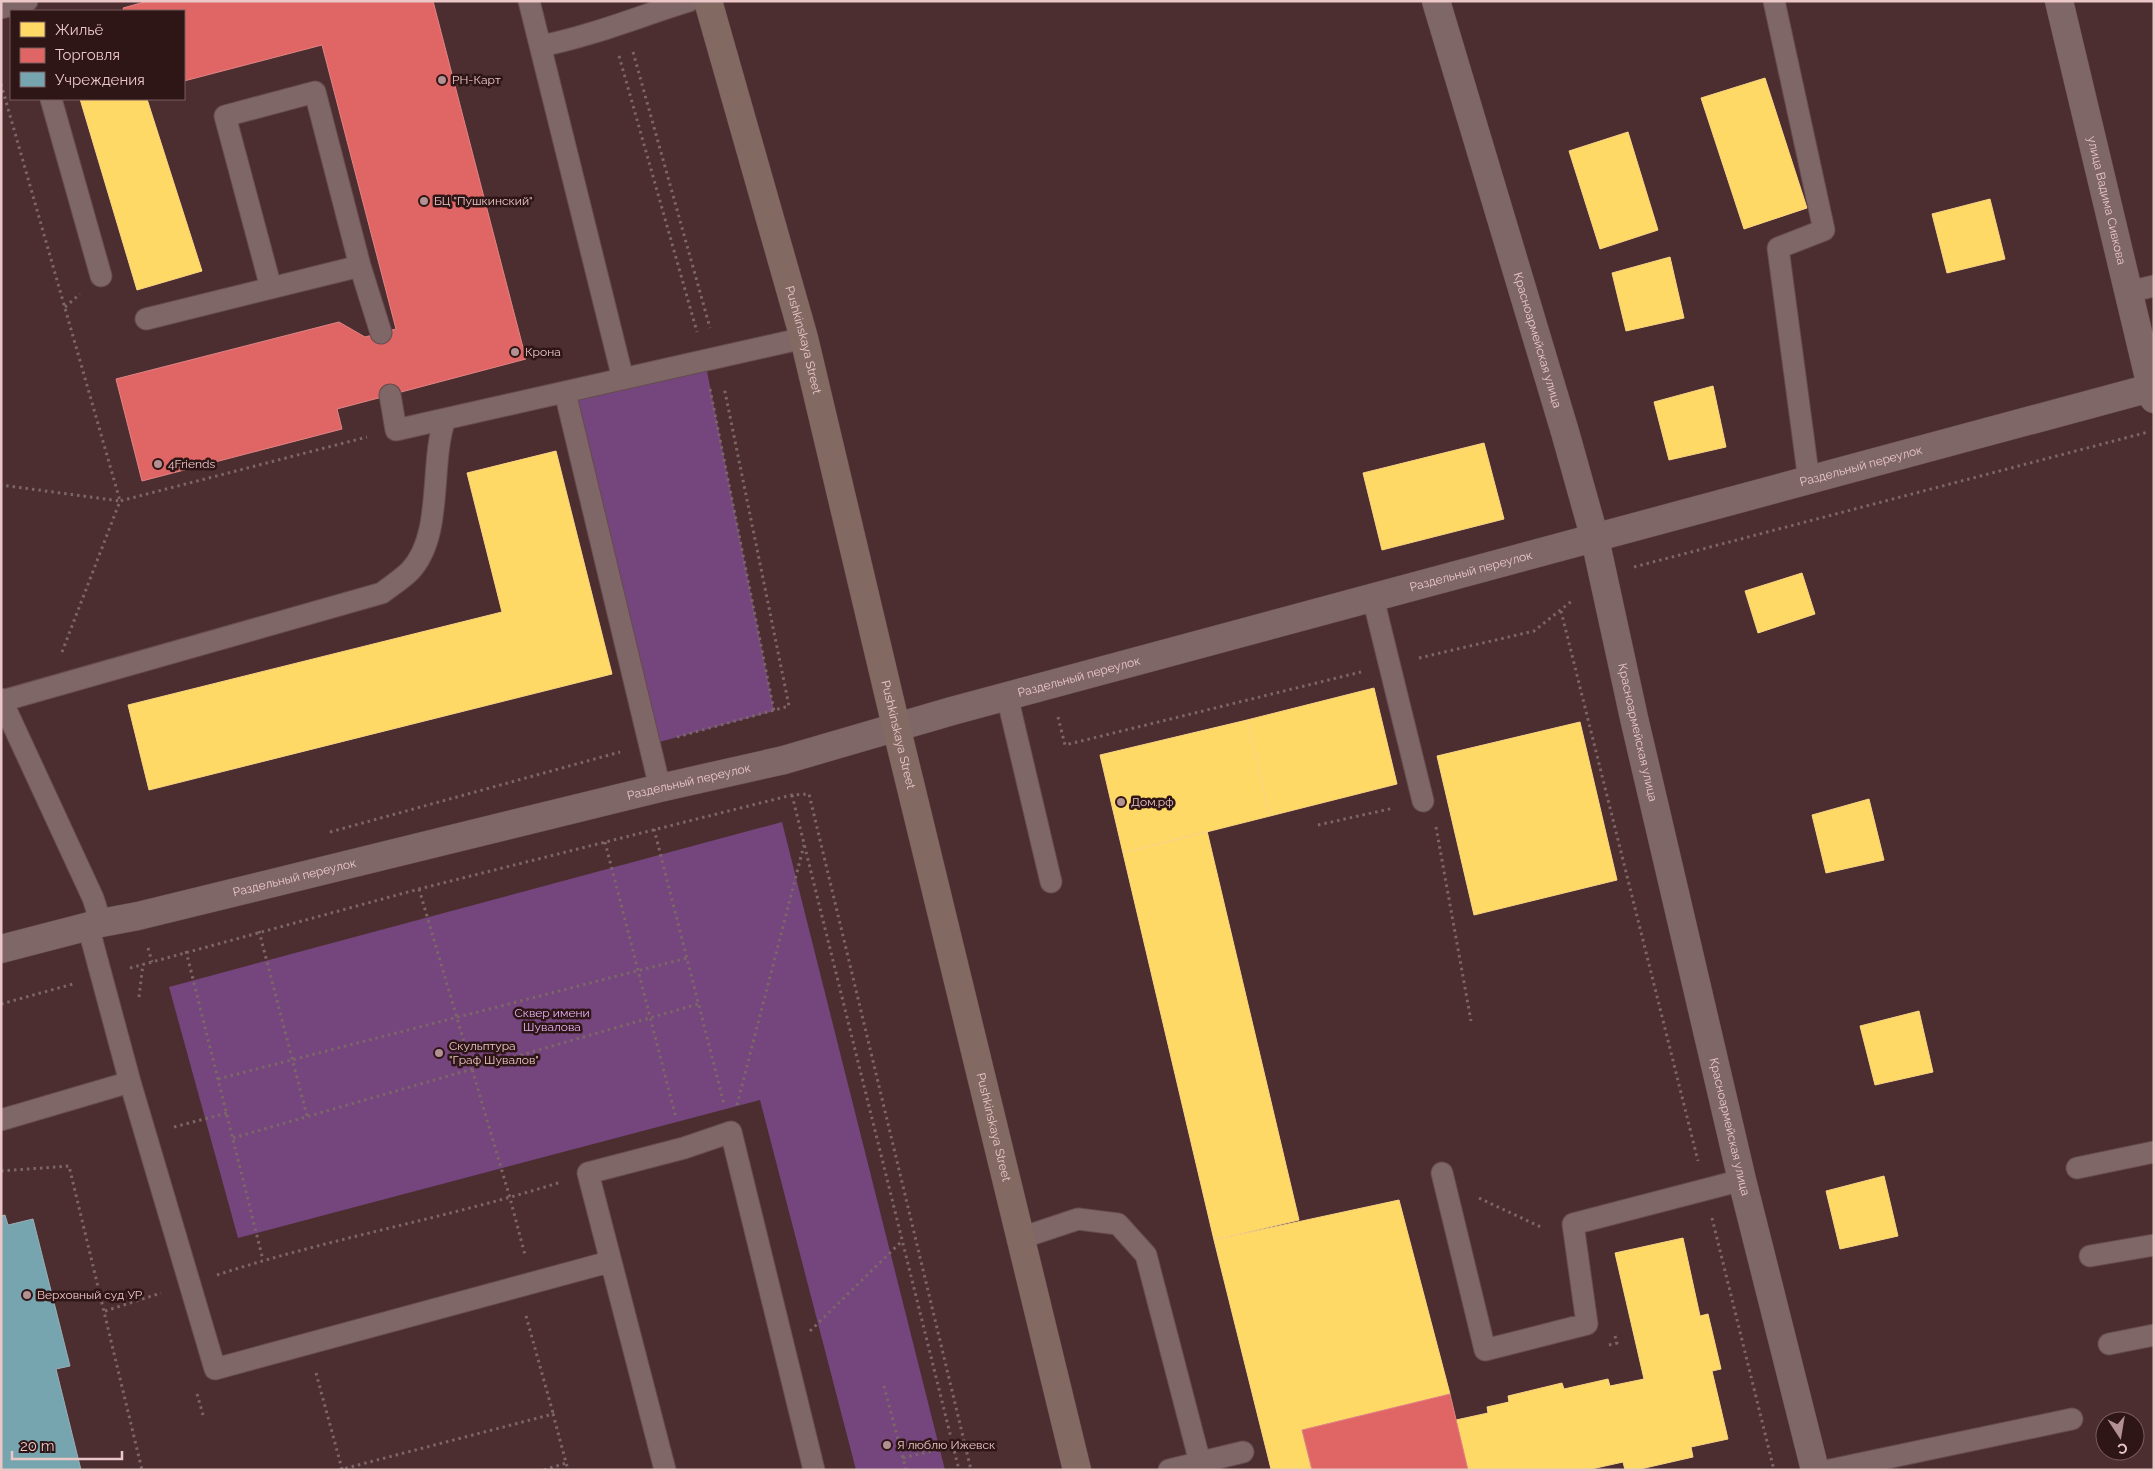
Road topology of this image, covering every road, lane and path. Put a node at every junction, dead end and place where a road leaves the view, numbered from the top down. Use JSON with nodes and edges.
{"nodes":[{"id":1,"x":529,"y":1,"type":"edge"},
{"id":2,"x":689,"y":1,"type":"edge"},
{"id":3,"x":708,"y":1,"type":"edge"},
{"id":4,"x":1436,"y":1,"type":"edge"},
{"id":5,"x":1774,"y":1,"type":"edge"},
{"id":6,"x":2058,"y":1,"type":"edge"},
{"id":7,"x":25,"y":5,"type":"edge"},
{"id":8,"x":1,"y":8,"type":"edge"},
{"id":9,"x":541,"y":46,"type":"junction"},
{"id":10,"x":1,"y":84,"type":"edge"},
{"id":11,"x":51,"y":100,"type":"edge"},
{"id":12,"x":360,"y":266,"type":"junction"},
{"id":13,"x":101,"y":276,"type":"dead end"},
{"id":14,"x":271,"y":288,"type":"junction"},
{"id":15,"x":2141,"y":289,"type":"edge"},
{"id":16,"x":146,"y":318,"type":"dead end"},
{"id":17,"x":381,"y":333,"type":"dead end"},
{"id":18,"x":804,"y":338,"type":"junction"},
{"id":19,"x":623,"y":379,"type":"junction"},
{"id":20,"x":2153,"y":391,"type":"edge"},
{"id":21,"x":564,"y":392,"type":"junction"},
{"id":22,"x":390,"y":395,"type":"dead end"},
{"id":23,"x":445,"y":419,"type":"junction"},
{"id":24,"x":396,"y":430,"type":"junction"},
{"id":25,"x":2154,"y":430,"type":"edge"},
{"id":26,"x":1809,"y":481,"type":"junction"},
{"id":27,"x":1,"y":485,"type":"edge"},
{"id":28,"x":120,"y":501,"type":"junction"},
{"id":29,"x":1595,"y":539,"type":"junction"},
{"id":30,"x":1603,"y":575,"type":"junction"},
{"id":31,"x":1373,"y":598,"type":"junction"},
{"id":32,"x":1561,"y":611,"type":"junction"},
{"id":33,"x":1390,"y":665,"type":"junction"},
{"id":34,"x":49,"y":687,"type":"junction"},
{"id":35,"x":2,"y":700,"type":"edge"},
{"id":36,"x":789,"y":706,"type":"dead end"},
{"id":37,"x":1010,"y":708,"type":"junction"},
{"id":38,"x":896,"y":726,"type":"junction"},
{"id":39,"x":648,"y":745,"type":"junction"},
{"id":40,"x":660,"y":788,"type":"junction"},
{"id":41,"x":792,"y":795,"type":"junction"},
{"id":42,"x":1423,"y":801,"type":"junction"},
{"id":43,"x":1318,"y":825,"type":"dead end"},
{"id":44,"x":654,"y":829,"type":"junction"},
{"id":45,"x":322,"y":834,"type":"dead end"},
{"id":46,"x":605,"y":842,"type":"junction"},
{"id":47,"x":804,"y":844,"type":"junction"},
{"id":48,"x":1051,"y":882,"type":"dead end"},
{"id":49,"x":419,"y":889,"type":"junction"},
{"id":50,"x":94,"y":925,"type":"junction"},
{"id":51,"x":259,"y":931,"type":"junction"},
{"id":52,"x":1,"y":949,"type":"edge"},
{"id":53,"x":186,"y":951,"type":"junction"},
{"id":54,"x":687,"y":958,"type":"junction"},
{"id":55,"x":638,"y":971,"type":"junction"},
{"id":56,"x":101,"y":977,"type":"junction"},
{"id":57,"x":1,"y":1004,"type":"edge"},
{"id":58,"x":698,"y":1004,"type":"junction"},
{"id":59,"x":457,"y":1017,"type":"junction"},
{"id":60,"x":650,"y":1018,"type":"junction"},
{"id":61,"x":1470,"y":1022,"type":"dead end"},
{"id":62,"x":292,"y":1060,"type":"junction"},
{"id":63,"x":472,"y":1069,"type":"junction"},
{"id":64,"x":218,"y":1079,"type":"junction"},
{"id":65,"x":130,"y":1082,"type":"junction"},
{"id":66,"x":227,"y":1113,"type":"junction"},
{"id":67,"x":307,"y":1116,"type":"junction"},
{"id":68,"x":1,"y":1120,"type":"edge"},
{"id":69,"x":731,"y":1132,"type":"junction"},
{"id":70,"x":145,"y":1135,"type":"junction"},
{"id":71,"x":233,"y":1138,"type":"junction"},
{"id":72,"x":684,"y":1148,"type":"junction"},
{"id":73,"x":2154,"y":1152,"type":"edge"},
{"id":74,"x":2077,"y":1168,"type":"dead end"},
{"id":75,"x":1,"y":1171,"type":"edge"},
{"id":76,"x":588,"y":1173,"type":"junction"},
{"id":77,"x":1444,"y":1178,"type":"joint"},
{"id":78,"x":1742,"y":1180,"type":"junction"},
{"id":79,"x":1705,"y":1189,"type":"junction"},
{"id":80,"x":510,"y":1198,"type":"junction"},
{"id":81,"x":1020,"y":1238,"type":"junction"},
{"id":82,"x":903,"y":1241,"type":"junction"},
{"id":83,"x":1576,"y":1242,"type":"junction"},
{"id":84,"x":2154,"y":1245,"type":"edge"},
{"id":85,"x":2090,"y":1256,"type":"dead end"},
{"id":86,"x":263,"y":1260,"type":"junction"},
{"id":87,"x":609,"y":1262,"type":"junction"},
{"id":88,"x":189,"y":1284,"type":"junction"},
{"id":89,"x":525,"y":1284,"type":"junction"},
{"id":90,"x":106,"y":1311,"type":"junction"},
{"id":91,"x":2154,"y":1335,"type":"edge"},
{"id":92,"x":308,"y":1344,"type":"junction"},
{"id":93,"x":2108,"y":1344,"type":"dead end"},
{"id":94,"x":786,"y":1355,"type":"junction"},
{"id":95,"x":195,"y":1386,"type":"dead end"},
{"id":96,"x":884,"y":1386,"type":"dead end"},
{"id":97,"x":553,"y":1414,"type":"junction"},
{"id":98,"x":202,"y":1415,"type":"dead end"},
{"id":99,"x":2072,"y":1419,"type":"dead end"},
{"id":100,"x":965,"y":1443,"type":"junction"},
{"id":101,"x":954,"y":1446,"type":"junction"},
{"id":102,"x":1243,"y":1452,"type":"dead end"},
{"id":103,"x":903,"y":1458,"type":"junction"},
{"id":104,"x":566,"y":1463,"type":"junction"},
{"id":105,"x":1201,"y":1466,"type":"edge"},
{"id":106,"x":340,"y":1469,"type":"edge"},
{"id":107,"x":142,"y":1470,"type":"edge"},
{"id":108,"x":544,"y":1470,"type":"edge"},
{"id":109,"x":568,"y":1470,"type":"edge"},
{"id":110,"x":664,"y":1470,"type":"edge"},
{"id":111,"x":814,"y":1470,"type":"edge"},
{"id":112,"x":906,"y":1470,"type":"edge"},
{"id":113,"x":959,"y":1470,"type":"edge"},
{"id":114,"x":971,"y":1470,"type":"edge"},
{"id":115,"x":1078,"y":1470,"type":"edge"},
{"id":116,"x":1169,"y":1470,"type":"edge"},
{"id":117,"x":1774,"y":1470,"type":"edge"},
{"id":118,"x":1815,"y":1470,"type":"edge"},
{"id":119,"x":1830,"y":1470,"type":"edge"}],
"edges":[{"from":1,"to":9,"type":"lane"},
{"from":2,"to":9,"type":"lane"},
{"from":3,"to":18,"type":"main road","name":"Pushkinskaya Street"},
{"from":4,"to":29,"type":"street","name":"Красноармейская улица"},
{"from":5,"to":26,"type":"lane"},
{"from":6,"to":15,"type":"street","name":"улица Вадима Сивкова"},
{"from":7,"to":8,"type":"lane"},
{"from":9,"to":19,"type":"lane"},
{"from":10,"to":28,"type":"path"},
{"from":11,"to":13,"type":"lane"},
{"from":12,"to":14,"type":"lane"},
{"from":12,"to":14,"type":"lane"},
{"from":12,"to":17,"type":"lane"},
{"from":14,"to":16,"type":"lane"},
{"from":15,"to":20,"type":"street","name":"улица Вадима Сивкова"},
{"from":18,"to":19,"type":"lane"},
{"from":18,"to":38,"type":"main road","name":"Pushkinskaya Street"},
{"from":19,"to":21,"type":"lane"},
{"from":20,"to":26,"type":"street","name":"Раздельный переулок"},
{"from":21,"to":23,"type":"lane"},
{"from":21,"to":39,"type":"lane"},
{"from":22,"to":24,"type":"lane"},
{"from":23,"to":24,"type":"lane"},
{"from":23,"to":34,"type":"lane"},
{"from":24,"to":28,"type":"path"},
{"from":25,"to":30,"type":"path"},
{"from":26,"to":29,"type":"street","name":"Раздельный переулок"},
{"from":27,"to":28,"type":"path"},
{"from":28,"to":34,"type":"path"},
{"from":29,"to":30,"type":"street","name":"Красноармейская улица"},
{"from":29,"to":31,"type":"street","name":"Раздельный переулок"},
{"from":30,"to":32,"type":"path"},
{"from":30,"to":78,"type":"street","name":"Красноармейская улица"},
{"from":31,"to":33,"type":"lane"},
{"from":31,"to":37,"type":"street","name":"Раздельный переулок"},
{"from":32,"to":33,"type":"path"},
{"from":32,"to":79,"type":"path"},
{"from":33,"to":37,"type":"path"},
{"from":33,"to":42,"type":"lane"},
{"from":34,"to":35,"type":"lane"},
{"from":35,"to":50,"type":"lane"},
{"from":36,"to":39,"type":"path"},
{"from":37,"to":38,"type":"street","name":"Раздельный переулок"},
{"from":37,"to":48,"type":"lane"},
{"from":38,"to":40,"type":"street","name":"Раздельный переулок"},
{"from":38,"to":81,"type":"main road","name":"Pushkinskaya Street"},
{"from":39,"to":40,"type":"lane"},
{"from":39,"to":45,"type":"path"},
{"from":40,"to":50,"type":"street","name":"Раздельный переулок"},
{"from":41,"to":44,"type":"path"},
{"from":41,"to":47,"type":"path"},
{"from":41,"to":100,"type":"path"},
{"from":42,"to":43,"type":"path"},
{"from":42,"to":61,"type":"path"},
{"from":44,"to":46,"type":"path"},
{"from":44,"to":54,"type":"path"},
{"from":46,"to":49,"type":"path"},
{"from":46,"to":55,"type":"path"},
{"from":47,"to":69,"type":"path"},
{"from":47,"to":82,"type":"path"},
{"from":49,"to":51,"type":"path"},
{"from":49,"to":59,"type":"path"},
{"from":50,"to":52,"type":"street","name":"Раздельный переулок"},
{"from":50,"to":56,"type":"lane"},
{"from":51,"to":53,"type":"path"},
{"from":51,"to":62,"type":"path"},
{"from":53,"to":56,"type":"path"},
{"from":53,"to":64,"type":"path"},
{"from":54,"to":55,"type":"path"},
{"from":54,"to":58,"type":"path"},
{"from":55,"to":59,"type":"path"},
{"from":55,"to":60,"type":"path"},
{"from":56,"to":57,"type":"path"},
{"from":56,"to":65,"type":"lane"},
{"from":58,"to":60,"type":"path"},
{"from":58,"to":69,"type":"path"},
{"from":59,"to":62,"type":"path"},
{"from":59,"to":63,"type":"path"},
{"from":60,"to":63,"type":"path"},
{"from":60,"to":72,"type":"path"},
{"from":62,"to":64,"type":"path"},
{"from":62,"to":67,"type":"path"},
{"from":63,"to":67,"type":"path"},
{"from":63,"to":80,"type":"path"},
{"from":64,"to":66,"type":"path"},
{"from":65,"to":68,"type":"lane"},
{"from":65,"to":70,"type":"lane"},
{"from":66,"to":70,"type":"path"},
{"from":66,"to":71,"type":"path"},
{"from":67,"to":71,"type":"path"},
{"from":69,"to":72,"type":"lane"},
{"from":69,"to":94,"type":"lane"},
{"from":70,"to":88,"type":"lane"},
{"from":71,"to":86,"type":"path"},
{"from":72,"to":76,"type":"lane"},
{"from":73,"to":74,"type":"lane"},
{"from":75,"to":90,"type":"path"},
{"from":76,"to":80,"type":"path"},
{"from":76,"to":87,"type":"lane"},
{"from":77,"to":83,"type":"path"},
{"from":77,"to":83,"type":"lane"},
{"from":78,"to":79,"type":"lane"},
{"from":78,"to":118,"type":"street","name":"Красноармейская улица"},
{"from":79,"to":83,"type":"lane"},
{"from":79,"to":117,"type":"path"},
{"from":80,"to":86,"type":"path"},
{"from":80,"to":89,"type":"path"},
{"from":81,"to":105,"type":"lane"},
{"from":81,"to":115,"type":"main road","name":"Pushkinskaya Street"},
{"from":82,"to":94,"type":"path"},
{"from":82,"to":101,"type":"path"},
{"from":84,"to":85,"type":"lane"},
{"from":86,"to":88,"type":"path"},
{"from":87,"to":89,"type":"lane"},
{"from":87,"to":110,"type":"lane"},
{"from":88,"to":90,"type":"path"},
{"from":88,"to":92,"type":"lane"},
{"from":89,"to":92,"type":"lane"},
{"from":89,"to":97,"type":"path"},
{"from":90,"to":107,"type":"path"},
{"from":91,"to":93,"type":"lane"},
{"from":92,"to":106,"type":"path"},
{"from":94,"to":111,"type":"lane"},
{"from":95,"to":98,"type":"path"},
{"from":96,"to":103,"type":"path"},
{"from":97,"to":104,"type":"path"},
{"from":97,"to":106,"type":"path"},
{"from":99,"to":119,"type":"lane"},
{"from":100,"to":101,"type":"path"},
{"from":100,"to":114,"type":"path"},
{"from":101,"to":103,"type":"path"},
{"from":101,"to":113,"type":"path"},
{"from":102,"to":105,"type":"lane"},
{"from":103,"to":112,"type":"path"},
{"from":104,"to":108,"type":"path"},
{"from":104,"to":109,"type":"path"},
{"from":105,"to":116,"type":"lane"}]}
